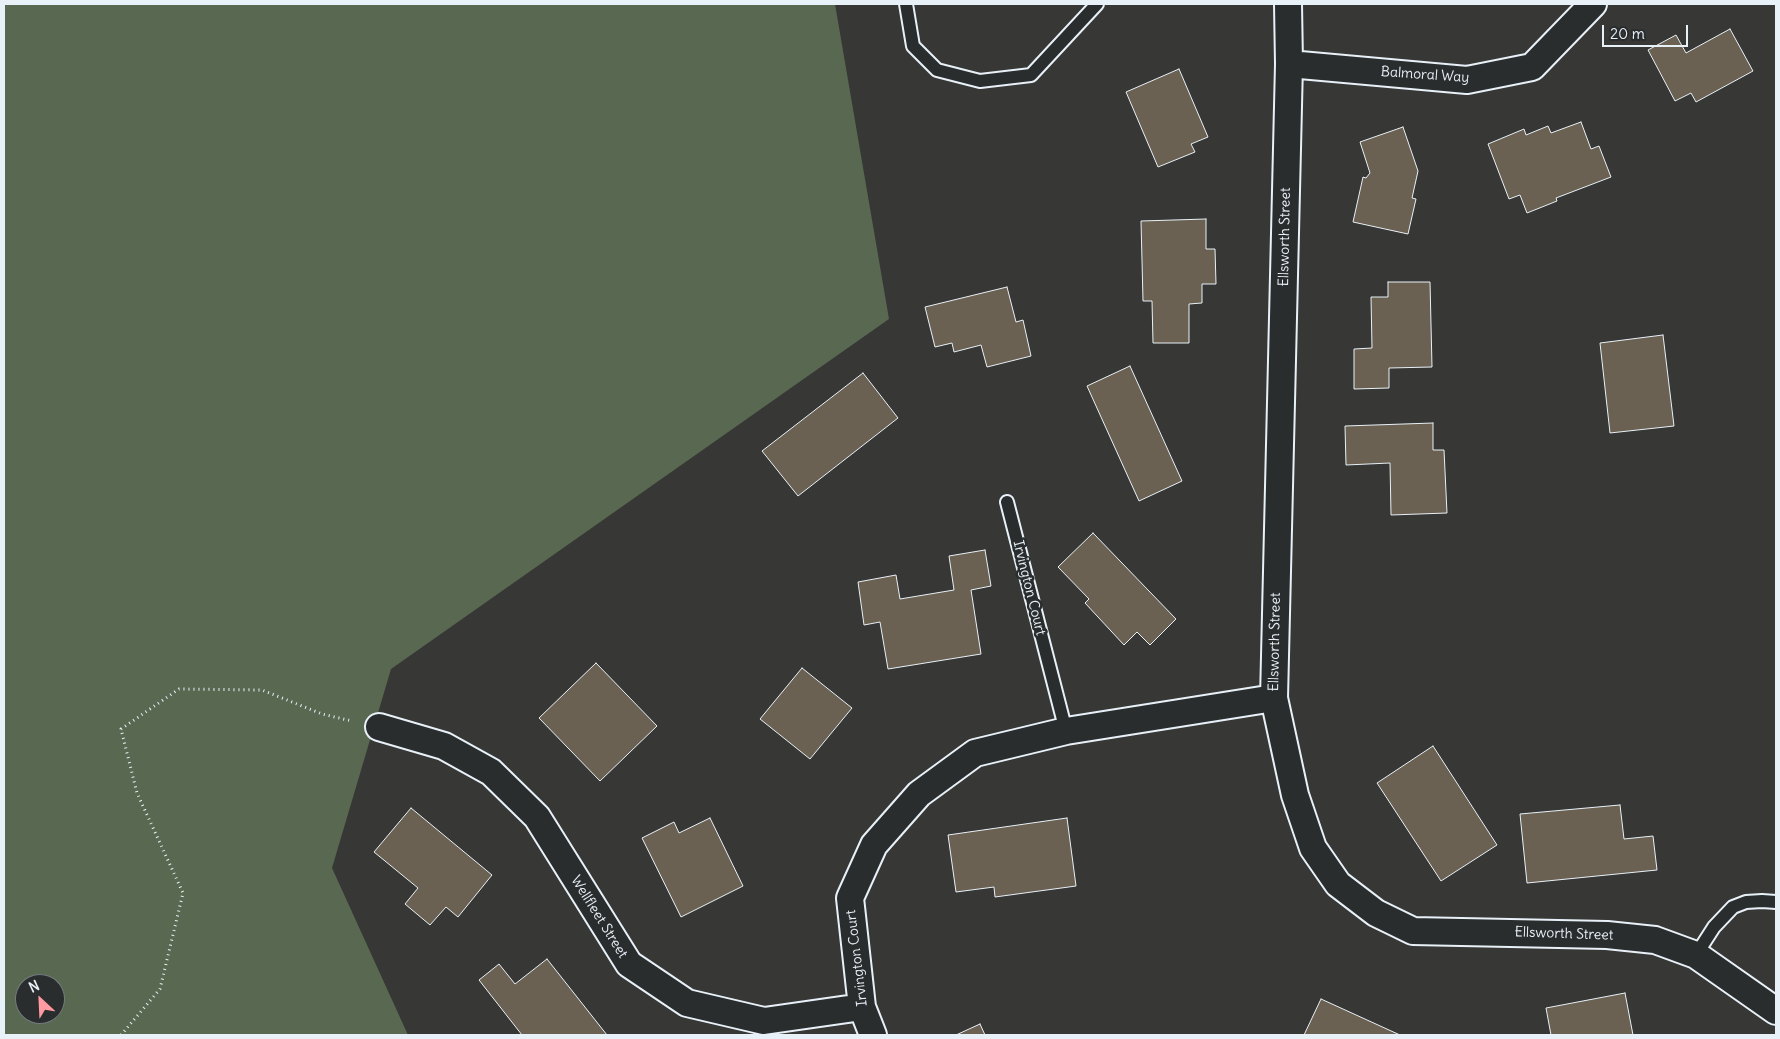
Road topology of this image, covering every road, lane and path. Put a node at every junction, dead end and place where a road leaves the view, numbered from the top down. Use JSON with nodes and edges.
{"nodes":[{"id":1,"x":906,"y":4,"type":"edge"},
{"id":2,"x":1097,"y":4,"type":"edge"},
{"id":3,"x":1288,"y":4,"type":"edge"},
{"id":4,"x":1593,"y":4,"type":"edge"},
{"id":5,"x":1289,"y":64,"type":"junction"},
{"id":6,"x":1007,"y":502,"type":"dead end"},
{"id":7,"x":1274,"y":698,"type":"junction"},
{"id":8,"x":379,"y":727,"type":"joint"},
{"id":9,"x":1066,"y":731,"type":"junction"},
{"id":10,"x":1776,"y":902,"type":"edge"},
{"id":11,"x":1696,"y":955,"type":"junction"},
{"id":12,"x":862,"y":1007,"type":"junction"},
{"id":13,"x":1776,"y":1011,"type":"edge"},
{"id":14,"x":121,"y":1035,"type":"edge"},
{"id":15,"x":873,"y":1035,"type":"edge"}],
"edges":[{"from":1,"to":2,"type":"lane"},
{"from":3,"to":5,"type":"street","name":"Ellsworth Street"},
{"from":4,"to":5,"type":"street","name":"Balmoral Way"},
{"from":5,"to":7,"type":"street","name":"Ellsworth Street"},
{"from":6,"to":9,"type":"lane","name":"Irvington Court"},
{"from":7,"to":9,"type":"street","name":"Irvington Court"},
{"from":7,"to":11,"type":"street","name":"Ellsworth Street"},
{"from":8,"to":12,"type":"street","name":"Wellfleet Street"},
{"from":8,"to":14,"type":"path"},
{"from":9,"to":12,"type":"street","name":"Irvington Court"},
{"from":10,"to":11,"type":"lane"},
{"from":11,"to":13,"type":"street","name":"Ellsworth Street"},
{"from":12,"to":15,"type":"street","name":"Irvington Court"}]}
